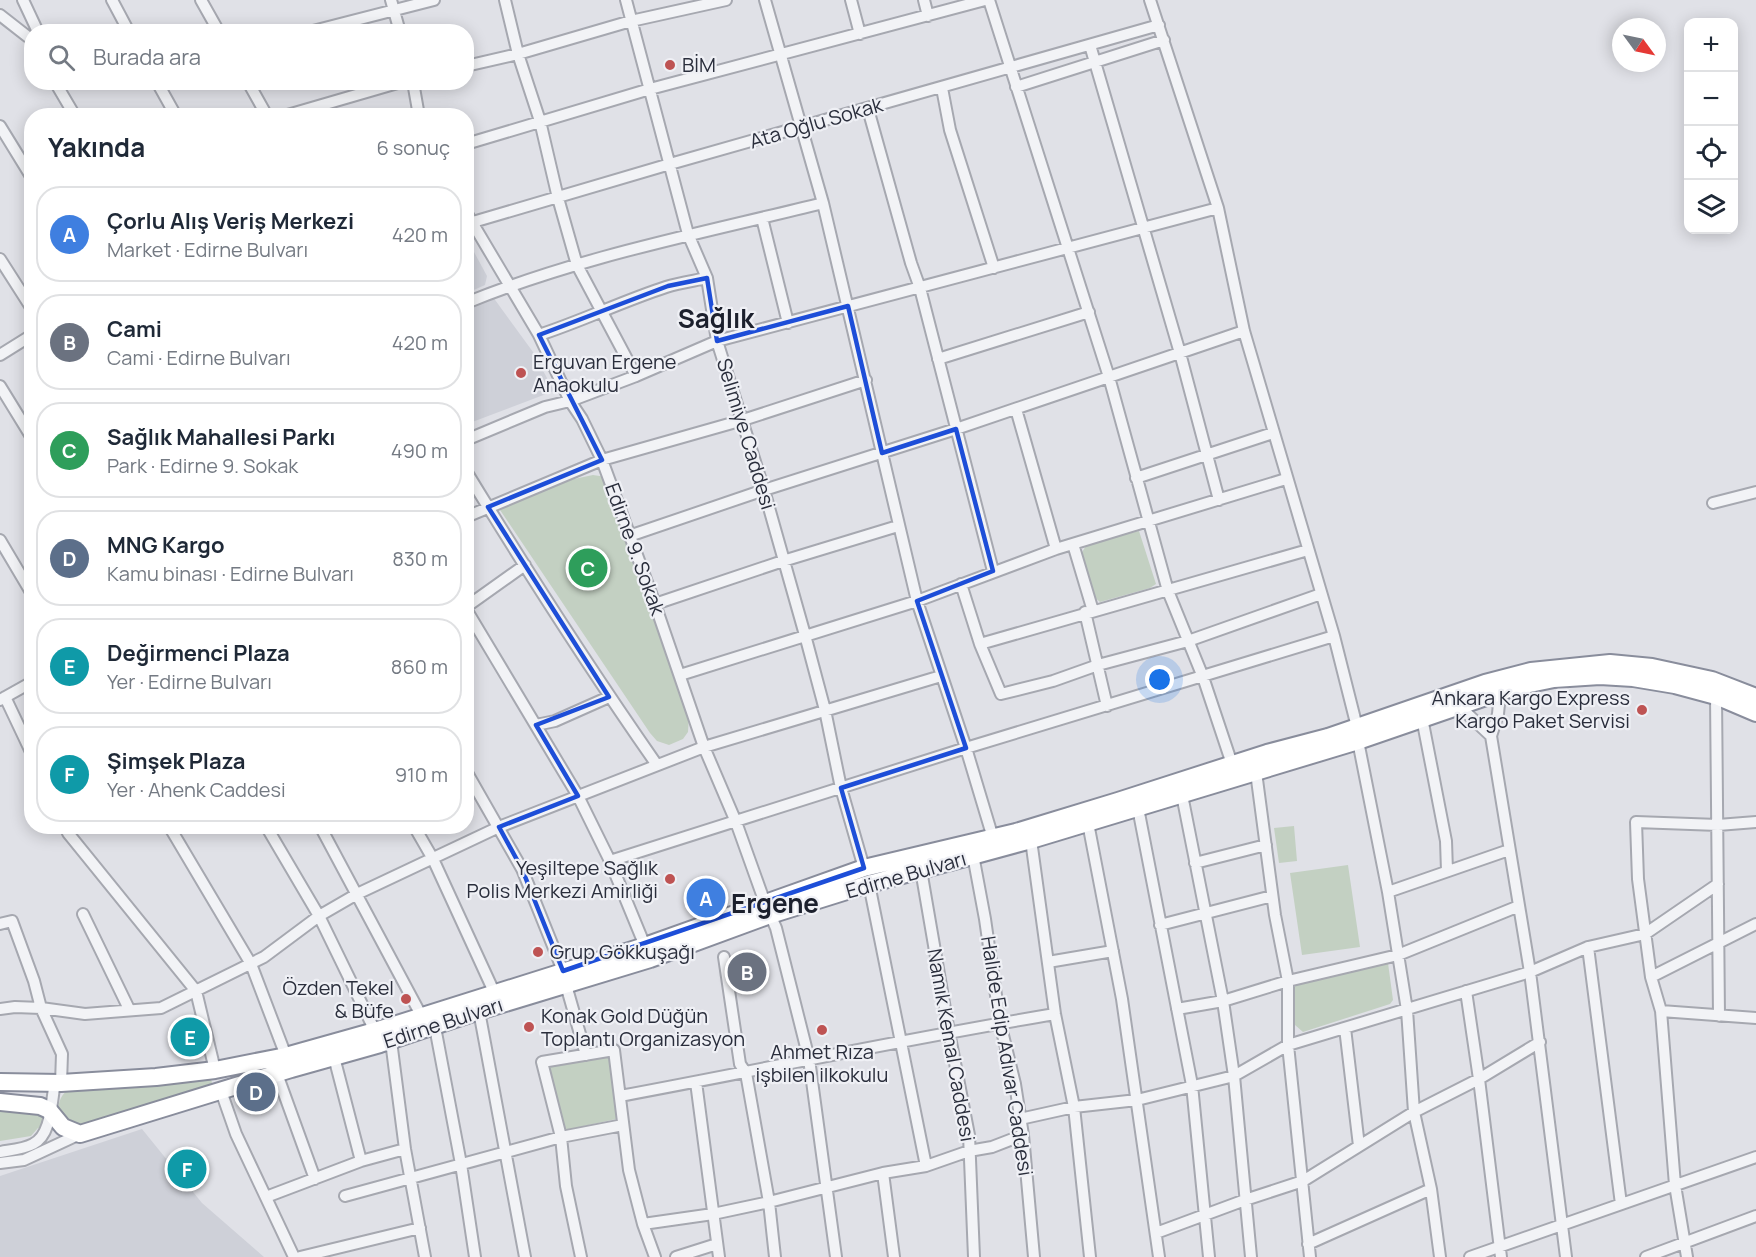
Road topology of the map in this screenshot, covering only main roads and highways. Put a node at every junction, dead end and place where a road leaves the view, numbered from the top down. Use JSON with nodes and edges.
{"nodes":[{"id":1,"x":1756,"y":697,"type":"edge"},
{"id":2,"x":1756,"y":713,"type":"edge"},
{"id":3,"x":1357,"y":734,"type":"junction"},
{"id":4,"x":866,"y":876,"type":"junction"},
{"id":5,"x":767,"y":909,"type":"junction"},
{"id":6,"x":564,"y":978,"type":"junction"},
{"id":7,"x":0,"y":1082,"type":"edge"},
{"id":8,"x":0,"y":1102,"type":"edge"}],
"edges":[{"from":1,"to":3,"type":"highway","name":"Edirne Bulvarı"},
{"from":2,"to":3,"type":"highway","name":"Edirne Bulvarı"},
{"from":3,"to":4,"type":"highway","name":"Edirne Bulvarı"},
{"from":3,"to":4,"type":"highway","name":"Edirne Bulvarı"},
{"from":4,"to":5,"type":"highway","name":"Edirne Bulvarı"},
{"from":5,"to":6,"type":"highway","name":"Edirne Bulvarı"},
{"from":5,"to":6,"type":"highway","name":"Edirne Bulvarı"},
{"from":6,"to":7,"type":"highway","name":"Edirne Bulvarı"},
{"from":6,"to":8,"type":"highway","name":"Edirne Bulvarı"}]}
